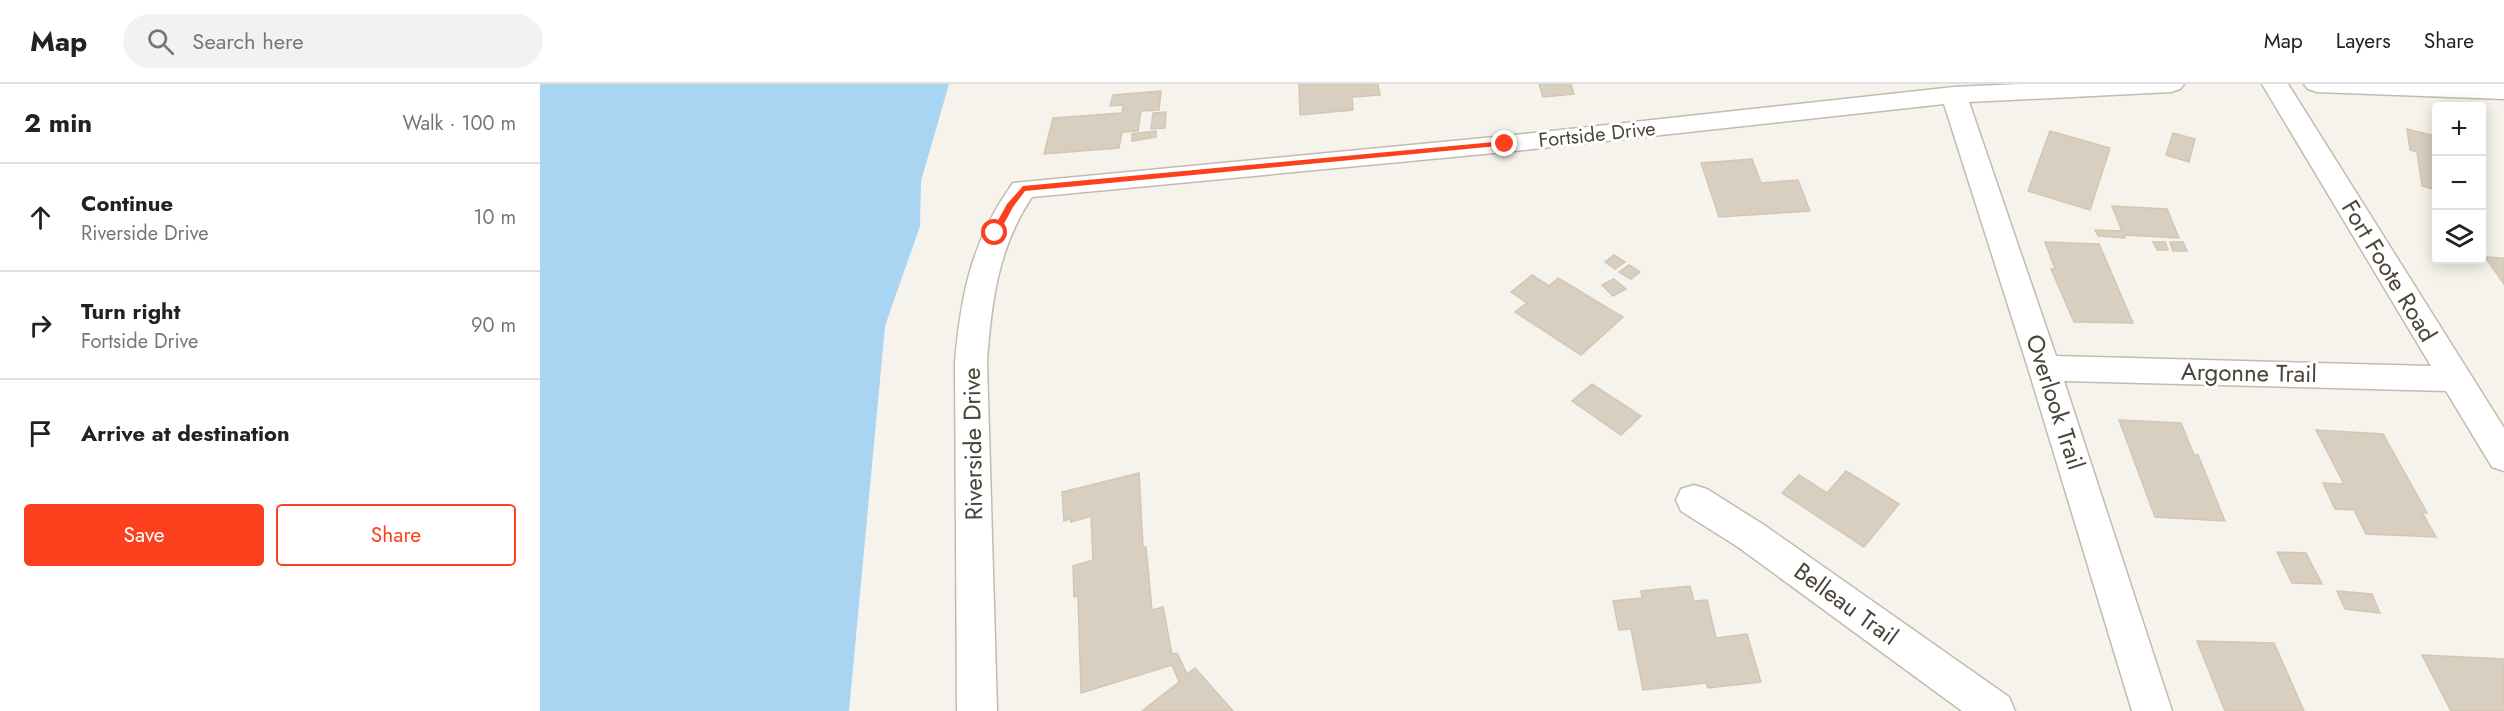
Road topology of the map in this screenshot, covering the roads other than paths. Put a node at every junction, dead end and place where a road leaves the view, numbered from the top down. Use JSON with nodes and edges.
{"nodes":[{"id":1,"x":2171,"y":84,"type":"edge"},
{"id":2,"x":2275,"y":84,"type":"edge"},
{"id":3,"x":2317,"y":84,"type":"edge"},
{"id":4,"x":2504,"y":91,"type":"edge"},
{"id":5,"x":1954,"y":94,"type":"junction"},
{"id":6,"x":1023,"y":189,"type":"joint"},
{"id":7,"x":2044,"y":368,"type":"junction"},
{"id":8,"x":2455,"y":378,"type":"junction"},
{"id":9,"x":2504,"y":457,"type":"edge"},
{"id":10,"x":1694,"y":501,"type":"dead end"},
{"id":11,"x":977,"y":711,"type":"edge"},
{"id":12,"x":1995,"y":711,"type":"edge"},
{"id":13,"x":2152,"y":711,"type":"edge"}],
"edges":[{"from":1,"to":5,"type":"street","name":"Fortside Drive"},
{"from":2,"to":8,"type":"street","name":"Fort Foote Road"},
{"from":3,"to":4,"type":"street"},
{"from":5,"to":6,"type":"street","name":"Fortside Drive"},
{"from":5,"to":7,"type":"street","name":"Overlook Trail"},
{"from":6,"to":11,"type":"street","name":"Riverside Drive"},
{"from":7,"to":8,"type":"street","name":"Argonne Trail"},
{"from":7,"to":13,"type":"street","name":"Overlook Trail"},
{"from":8,"to":9,"type":"street","name":"Fort Foote Road"},
{"from":10,"to":12,"type":"street","name":"Belleau Trail"}]}
